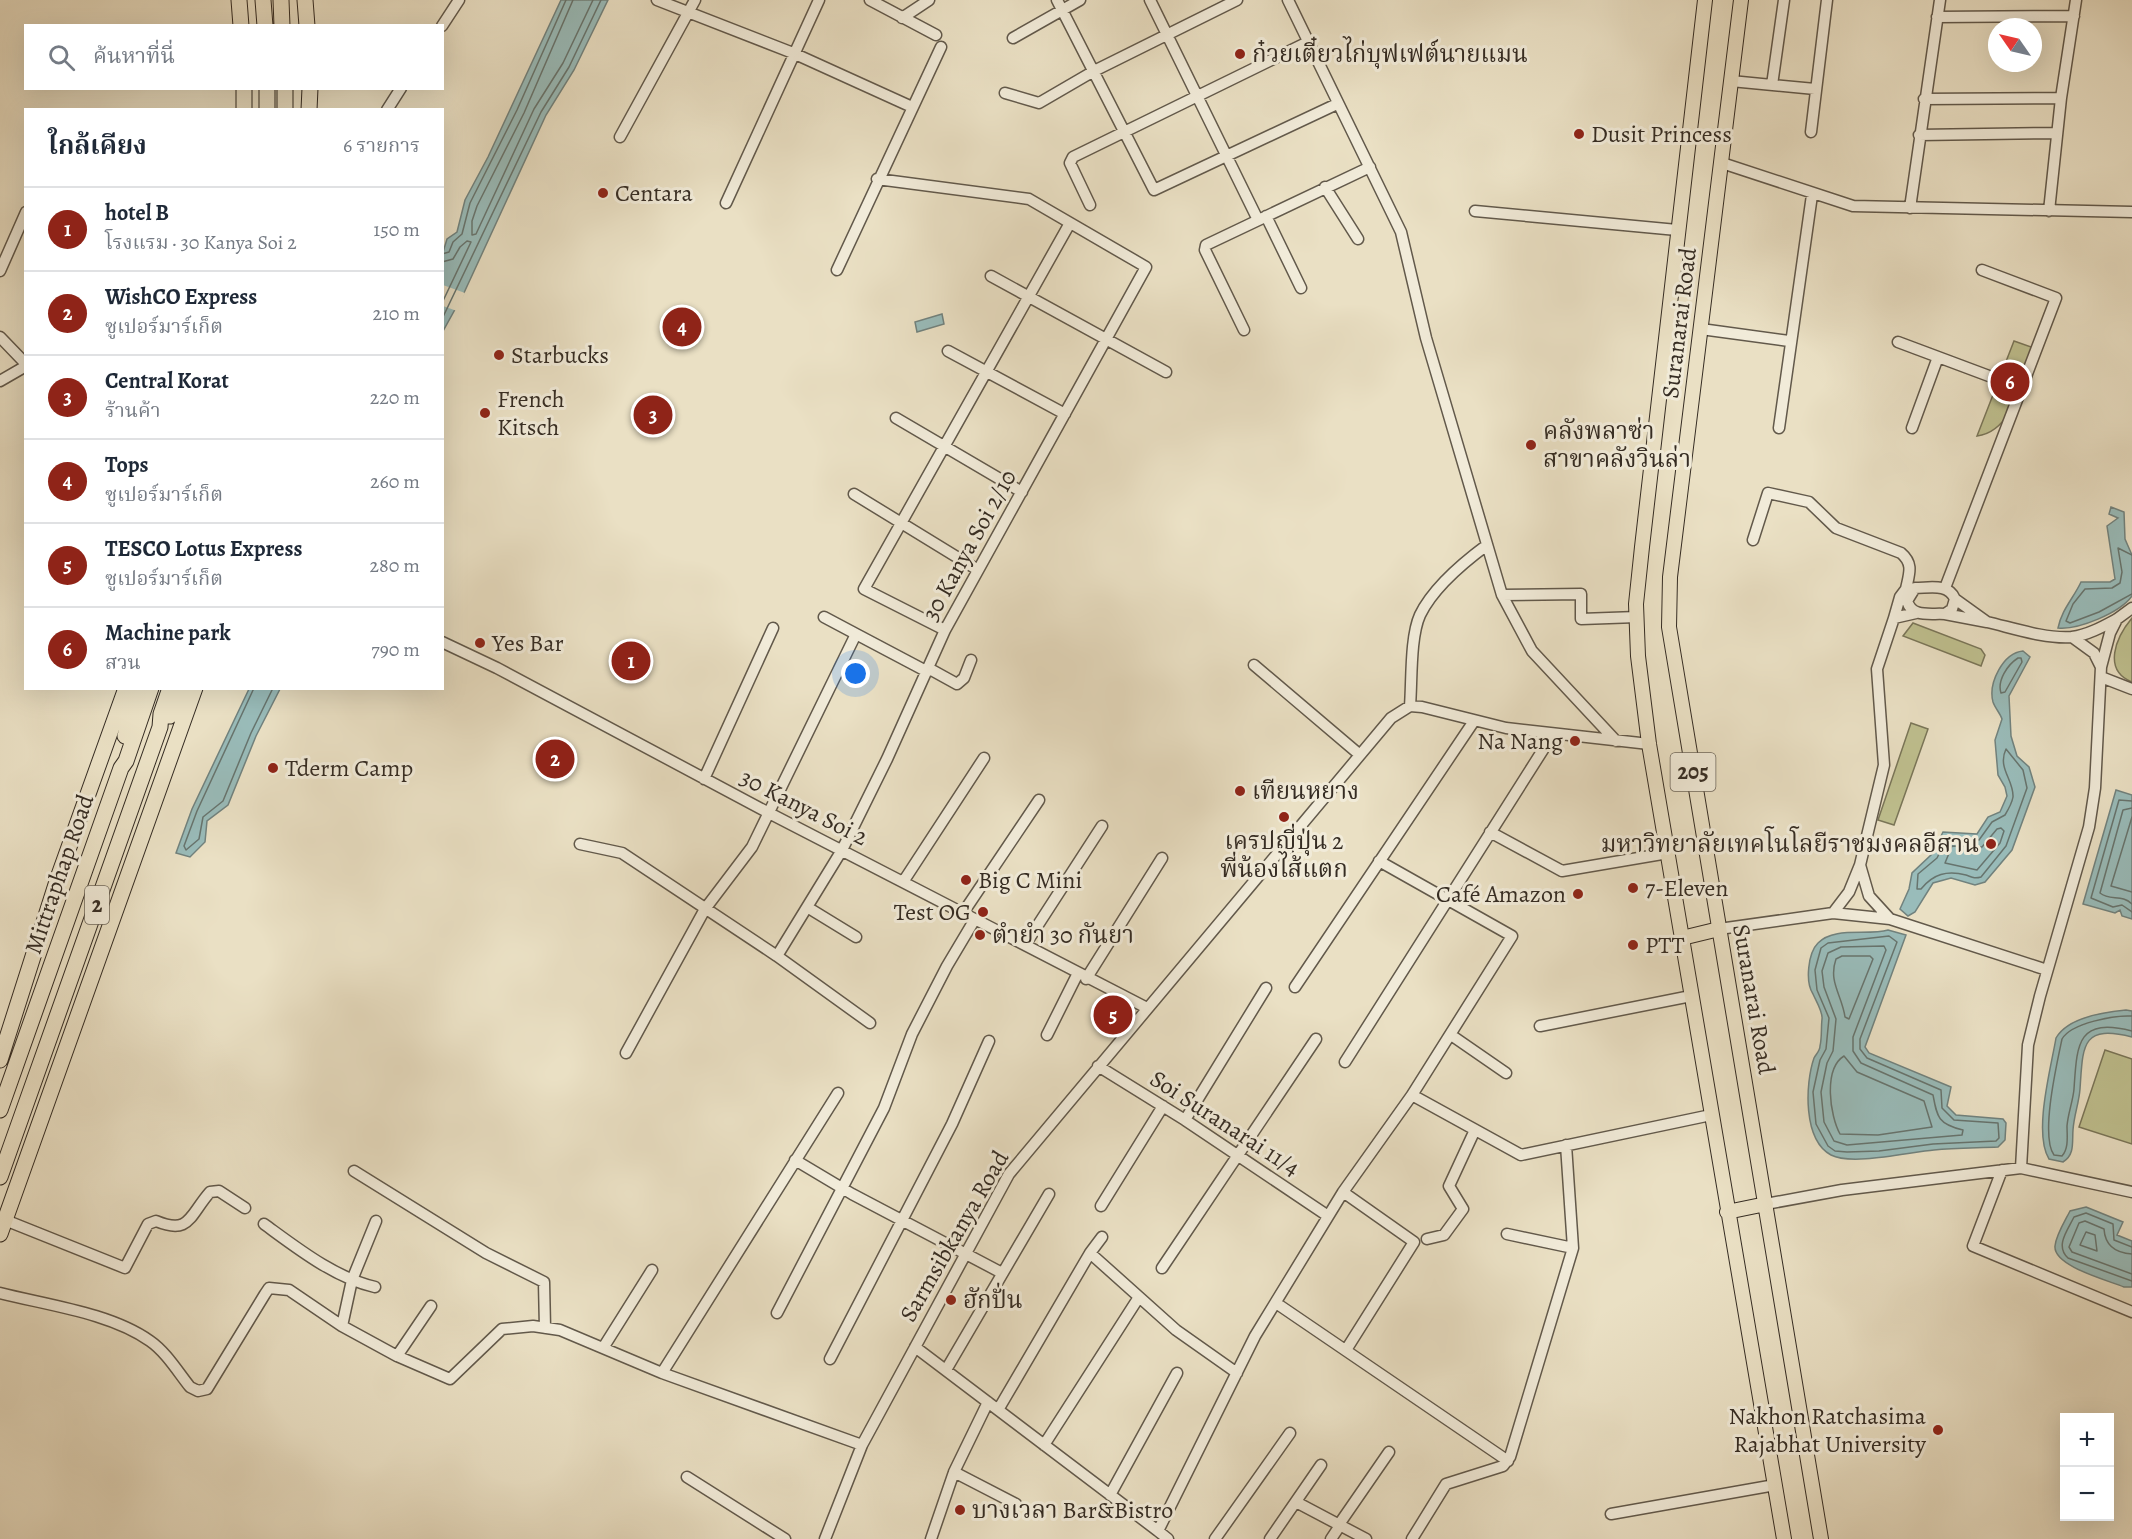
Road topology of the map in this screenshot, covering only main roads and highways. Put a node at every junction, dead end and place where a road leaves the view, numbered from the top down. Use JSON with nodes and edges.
{"nodes":[{"id":1,"x":239,"y":0,"type":"edge"},
{"id":2,"x":263,"y":0,"type":"edge"},
{"id":3,"x":280,"y":0,"type":"edge"},
{"id":4,"x":305,"y":0,"type":"edge"},
{"id":5,"x":1705,"y":0,"type":"edge"},
{"id":6,"x":1741,"y":0,"type":"edge"},
{"id":7,"x":241,"y":24,"type":"edge"},
{"id":8,"x":264,"y":24,"type":"edge"},
{"id":9,"x":282,"y":24,"type":"edge"},
{"id":10,"x":307,"y":24,"type":"edge"},
{"id":11,"x":243,"y":90,"type":"edge"},
{"id":12,"x":267,"y":90,"type":"edge"},
{"id":13,"x":285,"y":90,"type":"edge"},
{"id":14,"x":309,"y":90,"type":"edge"},
{"id":15,"x":244,"y":108,"type":"edge"},
{"id":16,"x":267,"y":108,"type":"edge"},
{"id":17,"x":285,"y":108,"type":"edge"},
{"id":18,"x":309,"y":108,"type":"edge"},
{"id":19,"x":125,"y":690,"type":"edge"},
{"id":20,"x":138,"y":690,"type":"edge"},
{"id":21,"x":151,"y":690,"type":"edge"},
{"id":22,"x":169,"y":690,"type":"edge"},
{"id":23,"x":181,"y":690,"type":"edge"},
{"id":24,"x":194,"y":690,"type":"edge"},
{"id":25,"x":160,"y":727,"type":"junction"},
{"id":26,"x":121,"y":768,"type":"junction"},
{"id":27,"x":1719,"y":929,"type":"junction"},
{"id":28,"x":1682,"y":938,"type":"junction"},
{"id":29,"x":0,"y":1060,"type":"edge"},
{"id":30,"x":2,"y":1103,"type":"edge"},
{"id":31,"x":26,"y":1104,"type":"junction"},
{"id":32,"x":0,"y":1177,"type":"edge"},
{"id":33,"x":16,"y":1189,"type":"junction"},
{"id":34,"x":1766,"y":1204,"type":"junction"},
{"id":35,"x":1727,"y":1212,"type":"junction"},
{"id":36,"x":2,"y":1227,"type":"edge"},
{"id":37,"x":1784,"y":1539,"type":"edge"},
{"id":38,"x":1821,"y":1539,"type":"edge"}],
"edges":[{"from":1,"to":7,"type":"highway"},
{"from":2,"to":8,"type":"highway"},
{"from":3,"to":9,"type":"highway"},
{"from":4,"to":10,"type":"highway"},
{"from":5,"to":28,"type":"main road","name":"Suranarai Road","number":"205"},
{"from":6,"to":27,"type":"main road","name":"Suranarai Road","number":"205"},
{"from":11,"to":15,"type":"highway"},
{"from":12,"to":16,"type":"highway"},
{"from":13,"to":17,"type":"highway"},
{"from":14,"to":18,"type":"highway"},
{"from":19,"to":29,"type":"highway","name":"Mittraphap Road","number":"2"},
{"from":20,"to":26,"type":"highway"},
{"from":21,"to":26,"type":"highway","name":"Mittraphap Road","number":"2"},
{"from":22,"to":25,"type":"highway","name":"Mittraphap Road","number":"2"},
{"from":23,"to":25,"type":"highway"},
{"from":24,"to":33,"type":"highway"},
{"from":25,"to":31,"type":"highway","name":"Mittraphap Road","number":"2"},
{"from":26,"to":30,"type":"highway","name":"Mittraphap Road","number":"2"},
{"from":27,"to":28,"type":"main road"},
{"from":27,"to":34,"type":"main road","name":"Suranarai Road","number":"205"},
{"from":28,"to":35,"type":"main road","name":"Suranarai Road","number":"205"},
{"from":31,"to":32,"type":"highway","name":"Mittraphap Road","number":"2"},
{"from":31,"to":33,"type":"highway"},
{"from":33,"to":36,"type":"highway"},
{"from":34,"to":35,"type":"main road"},
{"from":34,"to":38,"type":"main road","name":"Suranarai Road","number":"205"},
{"from":35,"to":37,"type":"main road","name":"Suranarai Road","number":"205"}]}
